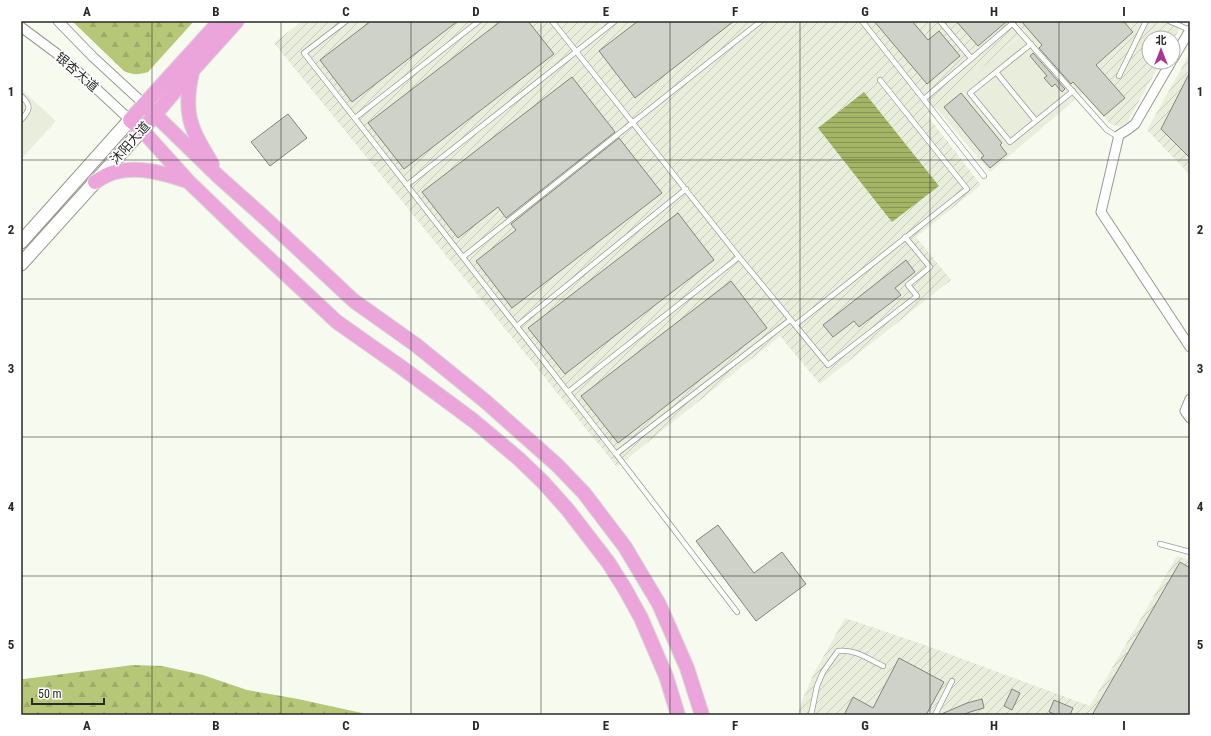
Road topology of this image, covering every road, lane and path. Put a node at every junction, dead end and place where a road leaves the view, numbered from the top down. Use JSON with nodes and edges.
{"nodes":[{"id":1,"x":58,"y":21,"type":"edge"},
{"id":2,"x":220,"y":21,"type":"edge"},
{"id":3,"x":237,"y":21,"type":"edge"},
{"id":4,"x":346,"y":21,"type":"edge"},
{"id":5,"x":479,"y":21,"type":"edge"},
{"id":6,"x":552,"y":21,"type":"edge"},
{"id":7,"x":615,"y":21,"type":"edge"},
{"id":8,"x":761,"y":21,"type":"edge"},
{"id":9,"x":862,"y":21,"type":"edge"},
{"id":10,"x":940,"y":21,"type":"edge"},
{"id":11,"x":1146,"y":21,"type":"edge"},
{"id":12,"x":1169,"y":21,"type":"edge"},
{"id":13,"x":1012,"y":22,"type":"edge"},
{"id":14,"x":21,"y":27,"type":"edge"},
{"id":15,"x":1190,"y":30,"type":"edge"},
{"id":16,"x":1031,"y":44,"type":"junction"},
{"id":17,"x":1181,"y":45,"type":"edge"},
{"id":18,"x":576,"y":51,"type":"junction"},
{"id":19,"x":971,"y":58,"type":"junction"},
{"id":20,"x":1167,"y":70,"type":"edge"},
{"id":21,"x":192,"y":71,"type":"junction"},
{"id":22,"x":996,"y":72,"type":"junction"},
{"id":23,"x":1119,"y":76,"type":"dead end"},
{"id":24,"x":880,"y":80,"type":"dead end"},
{"id":25,"x":1073,"y":92,"type":"junction"},
{"id":26,"x":21,"y":96,"type":"edge"},
{"id":27,"x":924,"y":99,"type":"junction"},
{"id":28,"x":144,"y":104,"type":"junction"},
{"id":29,"x":155,"y":115,"type":"junction"},
{"id":30,"x":355,"y":118,"type":"junction"},
{"id":31,"x":21,"y":120,"type":"edge"},
{"id":32,"x":130,"y":120,"type":"junction"},
{"id":33,"x":1036,"y":121,"type":"junction"},
{"id":34,"x":633,"y":122,"type":"junction"},
{"id":35,"x":142,"y":130,"type":"junction"},
{"id":36,"x":1119,"y":135,"type":"junction"},
{"id":37,"x":984,"y":176,"type":"dead end"},
{"id":38,"x":219,"y":177,"type":"junction"},
{"id":39,"x":95,"y":182,"type":"junction"},
{"id":40,"x":189,"y":182,"type":"junction"},
{"id":41,"x":407,"y":185,"type":"junction"},
{"id":42,"x":686,"y":189,"type":"junction"},
{"id":43,"x":905,"y":237,"type":"junction"},
{"id":44,"x":21,"y":242,"type":"edge"},
{"id":45,"x":463,"y":257,"type":"junction"},
{"id":46,"x":739,"y":257,"type":"junction"},
{"id":47,"x":21,"y":264,"type":"edge"},
{"id":48,"x":790,"y":320,"type":"junction"},
{"id":49,"x":794,"y":325,"type":"junction"},
{"id":50,"x":516,"y":326,"type":"junction"},
{"id":51,"x":1190,"y":347,"type":"edge"},
{"id":52,"x":568,"y":392,"type":"junction"},
{"id":53,"x":1190,"y":399,"type":"edge"},
{"id":54,"x":1190,"y":418,"type":"edge"},
{"id":55,"x":616,"y":454,"type":"junction"},
{"id":56,"x":1160,"y":544,"type":"dead end"},
{"id":57,"x":1190,"y":552,"type":"edge"},
{"id":58,"x":737,"y":612,"type":"dead end"},
{"id":59,"x":883,"y":666,"type":"dead end"},
{"id":60,"x":952,"y":681,"type":"dead end"},
{"id":61,"x":678,"y":715,"type":"edge"},
{"id":62,"x":702,"y":715,"type":"edge"},
{"id":63,"x":811,"y":715,"type":"edge"},
{"id":64,"x":935,"y":715,"type":"edge"}],
"edges":[{"from":1,"to":28,"type":"street","name":"银杏大道"},
{"from":2,"to":28,"type":"main road","name":"沐阳大道"},
{"from":3,"to":21,"type":"main road","name":"沐阳大道"},
{"from":4,"to":30,"type":"lane"},
{"from":5,"to":30,"type":"lane"},
{"from":6,"to":18,"type":"lane"},
{"from":7,"to":18,"type":"lane"},
{"from":8,"to":34,"type":"lane"},
{"from":9,"to":27,"type":"lane"},
{"from":10,"to":19,"type":"lane"},
{"from":11,"to":23,"type":"lane"},
{"from":12,"to":15,"type":"lane"},
{"from":13,"to":16,"type":"lane"},
{"from":13,"to":19,"type":"lane"},
{"from":14,"to":32,"type":"street","name":"银杏大道"},
{"from":15,"to":17,"type":"street"},
{"from":16,"to":22,"type":"lane"},
{"from":16,"to":25,"type":"lane"},
{"from":18,"to":34,"type":"lane"},
{"from":18,"to":41,"type":"lane"},
{"from":19,"to":27,"type":"lane"},
{"from":20,"to":36,"type":"street"},
{"from":21,"to":29,"type":"main road","name":"沐阳大道"},
{"from":21,"to":38,"type":"main road"},
{"from":22,"to":33,"type":"lane"},
{"from":22,"to":33,"type":"lane"},
{"from":24,"to":43,"type":"lane"},
{"from":25,"to":33,"type":"lane"},
{"from":25,"to":36,"type":"lane"},
{"from":26,"to":31,"type":"lane"},
{"from":27,"to":37,"type":"lane"},
{"from":28,"to":29,"type":"main road"},
{"from":28,"to":32,"type":"main road","name":"沐阳大道"},
{"from":29,"to":35,"type":"main road","name":"沐阳大道"},
{"from":29,"to":38,"type":"main road"},
{"from":30,"to":41,"type":"lane"},
{"from":32,"to":35,"type":"main road"},
{"from":32,"to":44,"type":"main road","name":"沐阳大道"},
{"from":34,"to":42,"type":"lane"},
{"from":34,"to":45,"type":"lane"},
{"from":35,"to":39,"type":"main road","name":"沐阳大道"},
{"from":35,"to":40,"type":"main road"},
{"from":36,"to":51,"type":"street"},
{"from":38,"to":62,"type":"main road"},
{"from":39,"to":40,"type":"main road"},
{"from":39,"to":47,"type":"main road","name":"沐阳大道"},
{"from":40,"to":61,"type":"main road"},
{"from":41,"to":45,"type":"lane"},
{"from":42,"to":46,"type":"lane"},
{"from":42,"to":50,"type":"lane"},
{"from":43,"to":49,"type":"lane"},
{"from":43,"to":49,"type":"lane"},
{"from":45,"to":50,"type":"lane"},
{"from":46,"to":48,"type":"lane"},
{"from":46,"to":52,"type":"lane"},
{"from":48,"to":49,"type":"lane"},
{"from":48,"to":55,"type":"lane"},
{"from":50,"to":52,"type":"lane"},
{"from":52,"to":55,"type":"lane"},
{"from":53,"to":54,"type":"street"},
{"from":55,"to":58,"type":"lane"},
{"from":56,"to":57,"type":"lane"},
{"from":59,"to":63,"type":"lane"},
{"from":60,"to":64,"type":"lane"}]}
